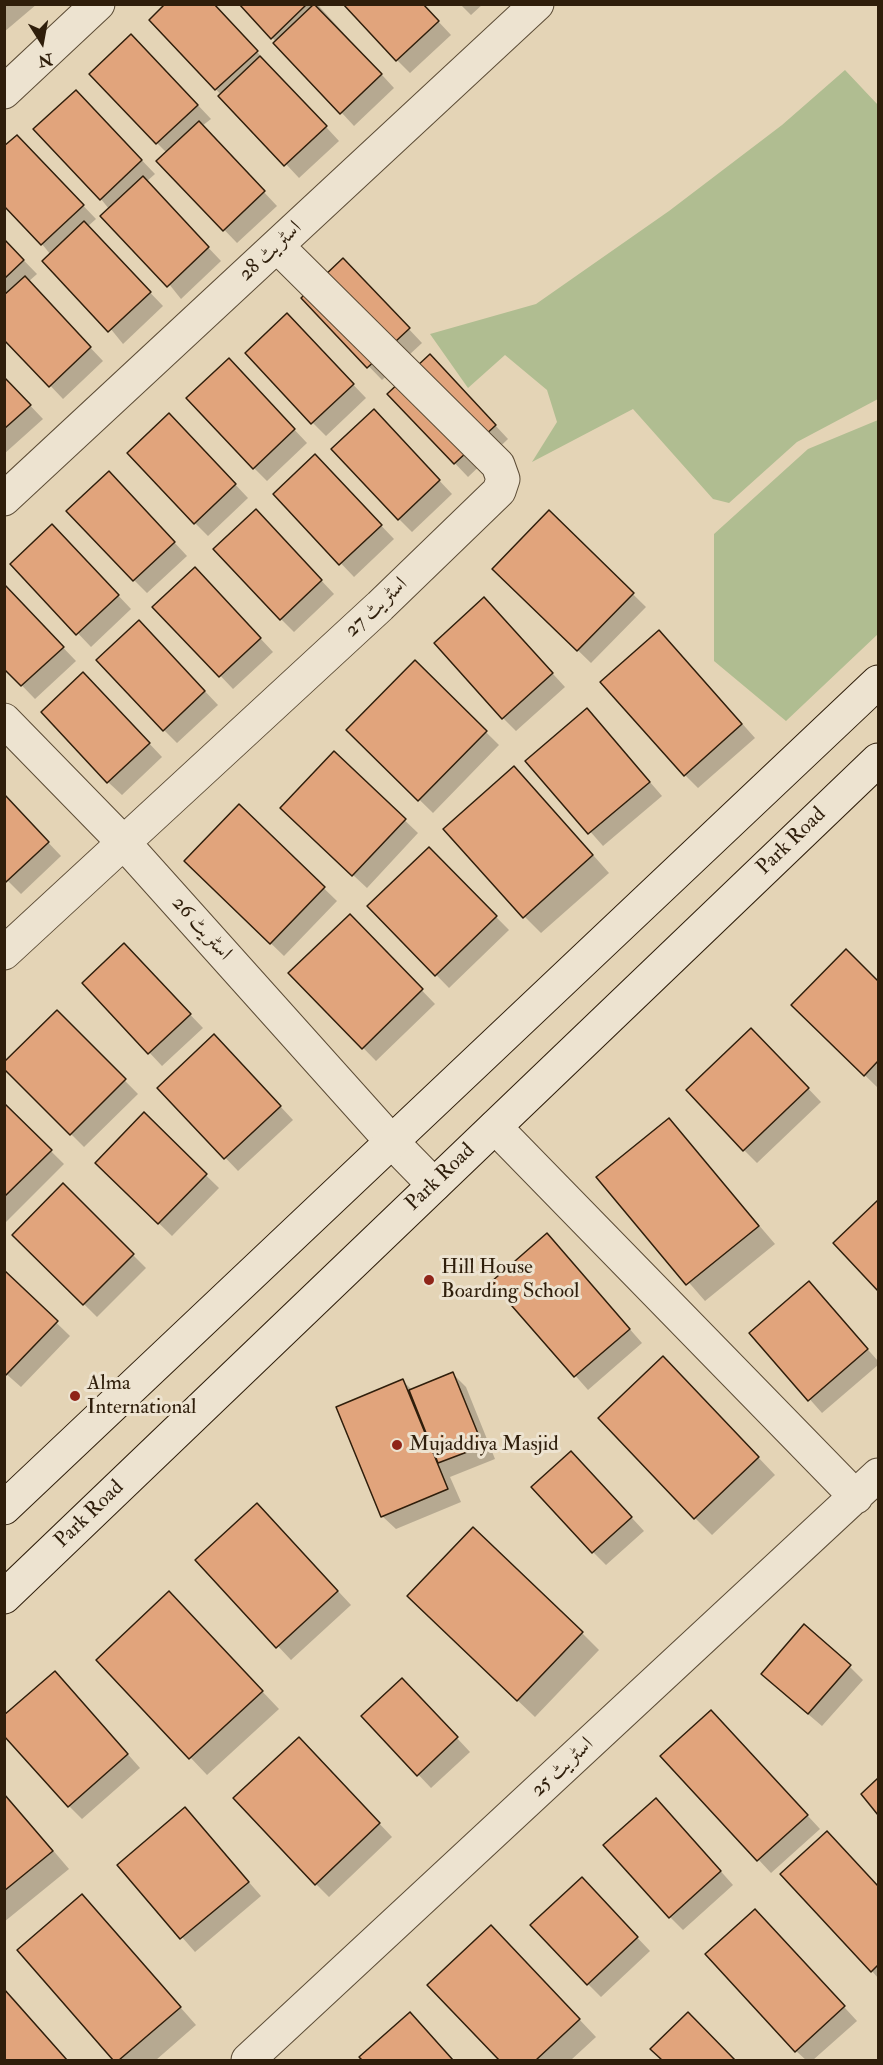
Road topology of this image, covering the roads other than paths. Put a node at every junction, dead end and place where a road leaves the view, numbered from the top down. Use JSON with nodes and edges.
{"nodes":[{"id":1,"x":98,"y":4,"type":"edge"},
{"id":2,"x":537,"y":4,"type":"edge"},
{"id":3,"x":4,"y":92,"type":"edge"},
{"id":4,"x":277,"y":246,"type":"junction"},
{"id":5,"x":4,"y":499,"type":"edge"},
{"id":6,"x":879,"y":682,"type":"edge"},
{"id":7,"x":4,"y":720,"type":"edge"},
{"id":8,"x":879,"y":760,"type":"edge"},
{"id":9,"x":124,"y":843,"type":"junction"},
{"id":10,"x":4,"y":953,"type":"edge"},
{"id":11,"x":495,"y":1127,"type":"junction"},
{"id":12,"x":393,"y":1143,"type":"junction"},
{"id":13,"x":434,"y":1185,"type":"junction"},
{"id":14,"x":867,"y":1486,"type":"edge"},
{"id":15,"x":4,"y":1508,"type":"edge"},
{"id":16,"x":4,"y":1597,"type":"edge"},
{"id":17,"x":248,"y":2061,"type":"edge"}],
"edges":[{"from":1,"to":3,"type":"street"},
{"from":2,"to":4,"type":"street","name":"اسٹریٹ 28"},
{"from":4,"to":5,"type":"street","name":"اسٹریٹ 28"},
{"from":4,"to":9,"type":"street","name":"اسٹریٹ 27"},
{"from":6,"to":12,"type":"street"},
{"from":7,"to":9,"type":"street","name":"اسٹریٹ 26"},
{"from":8,"to":11,"type":"street","name":"Park Road"},
{"from":9,"to":10,"type":"street","name":"اسٹریٹ 27"},
{"from":9,"to":12,"type":"street","name":"اسٹریٹ 26"},
{"from":11,"to":13,"type":"street","name":"Park Road"},
{"from":11,"to":14,"type":"street"},
{"from":12,"to":13,"type":"street","name":"اسٹریٹ 26"},
{"from":12,"to":15,"type":"street"},
{"from":13,"to":16,"type":"street","name":"Park Road"},
{"from":14,"to":17,"type":"street","name":"اسٹریٹ 25"}]}
